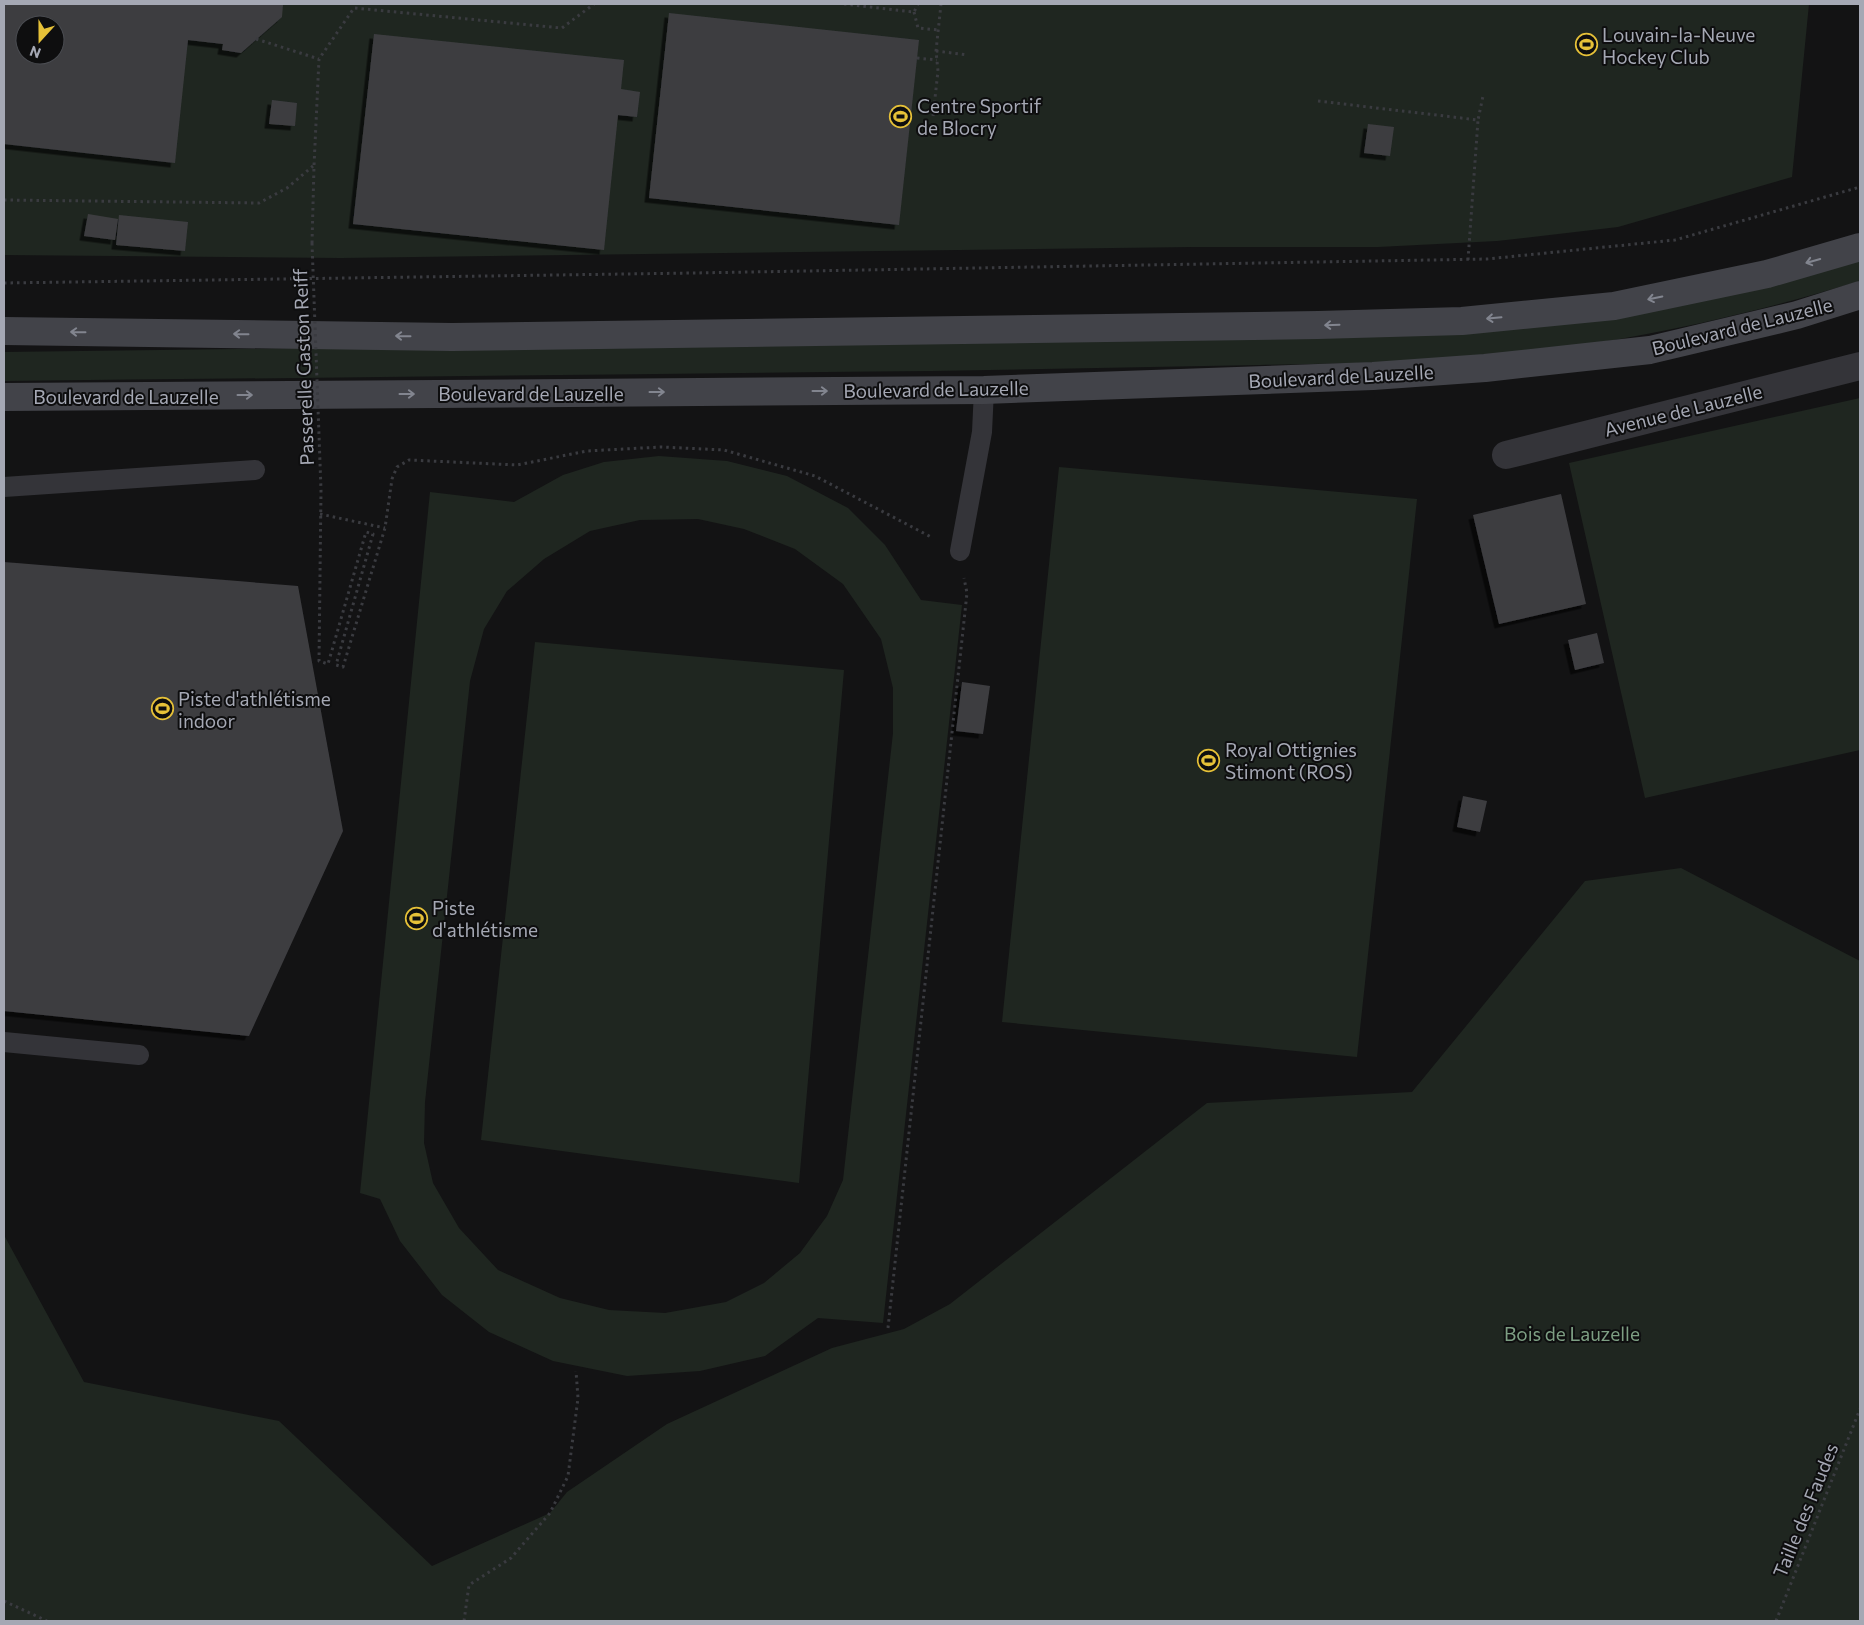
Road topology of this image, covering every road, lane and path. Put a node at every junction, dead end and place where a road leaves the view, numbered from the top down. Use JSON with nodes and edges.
{"nodes":[{"id":1,"x":594,"y":4,"type":"edge"},
{"id":2,"x":844,"y":4,"type":"edge"},
{"id":3,"x":918,"y":4,"type":"edge"},
{"id":4,"x":941,"y":4,"type":"edge"},
{"id":5,"x":914,"y":12,"type":"junction"},
{"id":6,"x":938,"y":30,"type":"junction"},
{"id":7,"x":256,"y":39,"type":"dead end"},
{"id":8,"x":936,"y":50,"type":"junction"},
{"id":9,"x":968,"y":54,"type":"dead end"},
{"id":10,"x":917,"y":58,"type":"dead end"},
{"id":11,"x":319,"y":59,"type":"junction"},
{"id":12,"x":937,"y":60,"type":"junction"},
{"id":13,"x":1483,"y":96,"type":"dead end"},
{"id":14,"x":1318,"y":101,"type":"dead end"},
{"id":15,"x":933,"y":116,"type":"dead end"},
{"id":16,"x":1478,"y":120,"type":"junction"},
{"id":17,"x":314,"y":166,"type":"junction"},
{"id":18,"x":1860,"y":187,"type":"edge"},
{"id":19,"x":4,"y":200,"type":"edge"},
{"id":20,"x":1860,"y":247,"type":"edge"},
{"id":21,"x":1468,"y":260,"type":"junction"},
{"id":22,"x":4,"y":282,"type":"edge"},
{"id":23,"x":1860,"y":294,"type":"edge"},
{"id":24,"x":4,"y":331,"type":"edge"},
{"id":25,"x":1860,"y":366,"type":"edge"},
{"id":26,"x":984,"y":390,"type":"junction"},
{"id":27,"x":4,"y":397,"type":"edge"},
{"id":28,"x":1506,"y":454,"type":"dead end"},
{"id":29,"x":255,"y":470,"type":"dead end"},
{"id":30,"x":4,"y":487,"type":"edge"},
{"id":31,"x":320,"y":514,"type":"junction"},
{"id":32,"x":385,"y":528,"type":"junction"},
{"id":33,"x":960,"y":551,"type":"junction"},
{"id":34,"x":4,"y":1042,"type":"edge"},
{"id":35,"x":139,"y":1055,"type":"dead end"},
{"id":36,"x":888,"y":1328,"type":"dead end"},
{"id":37,"x":576,"y":1371,"type":"dead end"},
{"id":38,"x":1860,"y":1409,"type":"edge"},
{"id":39,"x":4,"y":1601,"type":"edge"},
{"id":40,"x":47,"y":1621,"type":"edge"},
{"id":41,"x":464,"y":1621,"type":"edge"},
{"id":42,"x":1776,"y":1621,"type":"edge"}],
"edges":[{"from":1,"to":11,"type":"path"},
{"from":2,"to":5,"type":"path"},
{"from":3,"to":5,"type":"path"},
{"from":4,"to":6,"type":"path"},
{"from":5,"to":6,"type":"path"},
{"from":6,"to":8,"type":"path"},
{"from":7,"to":11,"type":"path"},
{"from":8,"to":9,"type":"path"},
{"from":8,"to":12,"type":"path"},
{"from":10,"to":12,"type":"path"},
{"from":11,"to":17,"type":"path","name":"Passerelle Gaston Reiff"},
{"from":12,"to":15,"type":"path"},
{"from":13,"to":16,"type":"path"},
{"from":14,"to":16,"type":"path"},
{"from":16,"to":21,"type":"path"},
{"from":17,"to":19,"type":"path"},
{"from":17,"to":31,"type":"path","name":"Passerelle Gaston Reiff","bridge":true},
{"from":18,"to":21,"type":"path"},
{"from":20,"to":24,"type":"main road","one_way":true},
{"from":21,"to":22,"type":"path"},
{"from":23,"to":26,"type":"main road","name":"Boulevard de Lauzelle"},
{"from":25,"to":28,"type":"street","name":"Avenue de Lauzelle"},
{"from":27,"to":26,"type":"main road","name":"Boulevard de Lauzelle","one_way":true},
{"from":26,"to":33,"type":"lane"},
{"from":29,"to":30,"type":"lane"},
{"from":31,"to":32,"type":"path"},
{"from":31,"to":32,"type":"path","name":"Passerelle Gaston Reiff"},
{"from":32,"to":33,"type":"path"},
{"from":33,"to":36,"type":"path"},
{"from":34,"to":35,"type":"lane"},
{"from":37,"to":41,"type":"path"},
{"from":38,"to":42,"type":"path","name":"Taille des Faudes"},
{"from":39,"to":40,"type":"path"}]}
